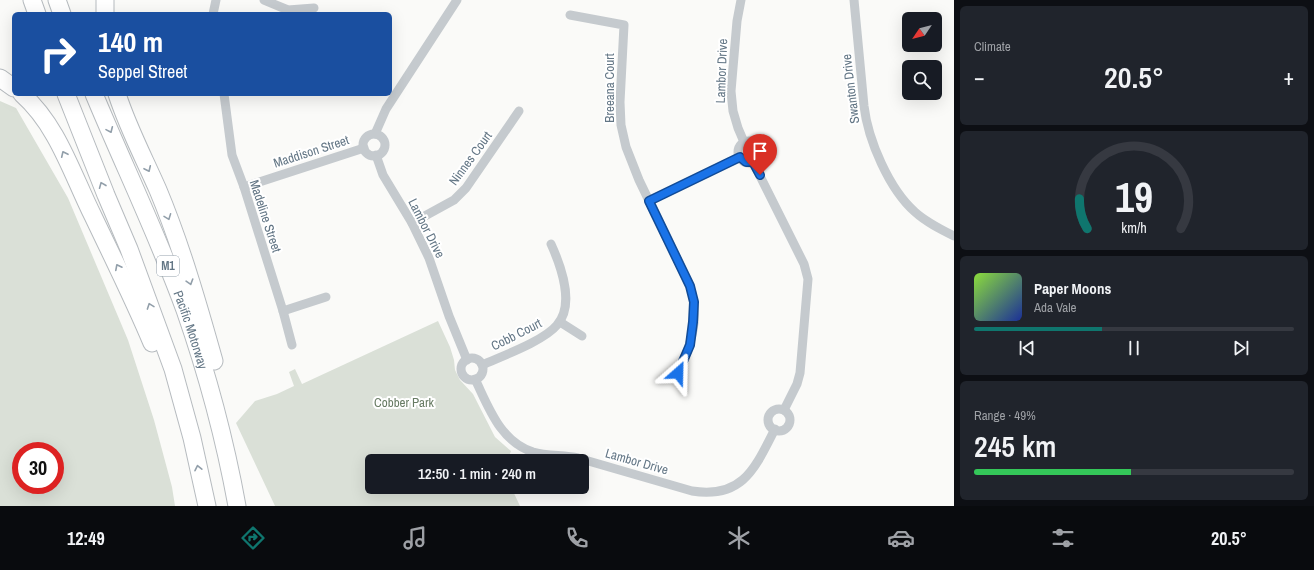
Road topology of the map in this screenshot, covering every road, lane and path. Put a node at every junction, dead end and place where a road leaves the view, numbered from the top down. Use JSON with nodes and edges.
{"nodes":[{"id":1,"x":32,"y":0,"type":"edge"},
{"id":2,"x":57,"y":0,"type":"edge"},
{"id":3,"x":105,"y":0,"type":"edge"},
{"id":4,"x":216,"y":0,"type":"edge"},
{"id":5,"x":264,"y":0,"type":"edge"},
{"id":6,"x":457,"y":0,"type":"edge"},
{"id":7,"x":741,"y":0,"type":"edge"},
{"id":8,"x":854,"y":0,"type":"edge"},
{"id":9,"x":314,"y":8,"type":"dead end"},
{"id":10,"x":36,"y":12,"type":"edge"},
{"id":11,"x":61,"y":12,"type":"edge"},
{"id":12,"x":105,"y":12,"type":"edge"},
{"id":13,"x":213,"y":12,"type":"edge"},
{"id":14,"x":570,"y":15,"type":"dead end"},
{"id":15,"x":0,"y":78,"type":"edge"},
{"id":16,"x":12,"y":87,"type":"edge"},
{"id":17,"x":24,"y":96,"type":"edge"},
{"id":18,"x":67,"y":96,"type":"edge"},
{"id":19,"x":95,"y":96,"type":"edge"},
{"id":20,"x":118,"y":96,"type":"edge"},
{"id":21,"x":227,"y":96,"type":"edge"},
{"id":22,"x":519,"y":111,"type":"dead end"},
{"id":23,"x":375,"y":134,"type":"junction"},
{"id":24,"x":744,"y":142,"type":"junction"},
{"id":25,"x":364,"y":148,"type":"junction"},
{"id":26,"x":376,"y":155,"type":"junction"},
{"id":27,"x":740,"y":157,"type":"junction"},
{"id":28,"x":753,"y":162,"type":"junction"},
{"id":29,"x":244,"y":187,"type":"junction"},
{"id":30,"x":649,"y":201,"type":"junction"},
{"id":31,"x":412,"y":223,"type":"junction"},
{"id":32,"x":954,"y":236,"type":"edge"},
{"id":33,"x":551,"y":244,"type":"dead end"},
{"id":34,"x":326,"y":297,"type":"dead end"},
{"id":35,"x":283,"y":311,"type":"junction"},
{"id":36,"x":560,"y":322,"type":"junction"},
{"id":37,"x":582,"y":336,"type":"dead end"},
{"id":38,"x":292,"y":345,"type":"dead end"},
{"id":39,"x":467,"y":360,"type":"junction"},
{"id":40,"x":482,"y":365,"type":"junction"},
{"id":41,"x":173,"y":369,"type":"junction"},
{"id":42,"x":678,"y":373,"type":"dead end"},
{"id":43,"x":475,"y":379,"type":"junction"},
{"id":44,"x":784,"y":410,"type":"junction"},
{"id":45,"x":775,"y":429,"type":"junction"},
{"id":46,"x":224,"y":444,"type":"junction"},
{"id":47,"x":207,"y":506,"type":"edge"},
{"id":48,"x":237,"y":506,"type":"edge"}],
"edges":[{"from":1,"to":10,"type":"highway"},
{"from":2,"to":11,"type":"highway"},
{"from":3,"to":12,"type":"highway"},
{"from":4,"to":13,"type":"street"},
{"from":5,"to":9,"type":"street"},
{"from":6,"to":23,"type":"street"},
{"from":7,"to":24,"type":"street","name":"Lambor Drive"},
{"from":8,"to":32,"type":"street","name":"Swanton Drive"},
{"from":14,"to":30,"type":"street","name":"Breeana Court"},
{"from":15,"to":16,"type":"highway"},
{"from":41,"to":17,"type":"highway","one_way":true},
{"from":41,"to":18,"type":"highway","number":"M1","one_way":true},
{"from":19,"to":46,"type":"highway","name":"Pacific Motorway","number":"M1","one_way":true},
{"from":20,"to":46,"type":"highway","one_way":true},
{"from":21,"to":29,"type":"street","name":"Madeline Street"},
{"from":22,"to":31,"type":"street","name":"Ninnes Court"},
{"from":23,"to":25,"type":"street"},
{"from":23,"to":26,"type":"street"},
{"from":24,"to":27,"type":"street"},
{"from":24,"to":28,"type":"street"},
{"from":25,"to":26,"type":"street"},
{"from":25,"to":29,"type":"street","name":"Maddison Street"},
{"from":26,"to":31,"type":"street","name":"Lambor Drive"},
{"from":27,"to":28,"type":"street"},
{"from":27,"to":30,"type":"street"},
{"from":28,"to":44,"type":"street"},
{"from":29,"to":35,"type":"street","name":"Madeline Street"},
{"from":30,"to":42,"type":"street","name":"Breeana Court"},
{"from":31,"to":39,"type":"street","name":"Lambor Drive"},
{"from":33,"to":36,"type":"street","name":"Cobb Court"},
{"from":34,"to":35,"type":"street"},
{"from":35,"to":38,"type":"street","name":"Madeline Street"},
{"from":36,"to":37,"type":"street","name":"Cobb Court"},
{"from":36,"to":40,"type":"street","name":"Cobb Court"},
{"from":39,"to":40,"type":"street"},
{"from":39,"to":43,"type":"street","name":"Lambor Drive"},
{"from":40,"to":43,"type":"street"},
{"from":47,"to":41,"type":"highway","number":"M1","one_way":true},
{"from":43,"to":45,"type":"street","name":"Lambor Drive"},
{"from":44,"to":45,"type":"street"},
{"from":44,"to":45,"type":"street"},
{"from":46,"to":48,"type":"highway","name":"Pacific Motorway","number":"M1"}]}
